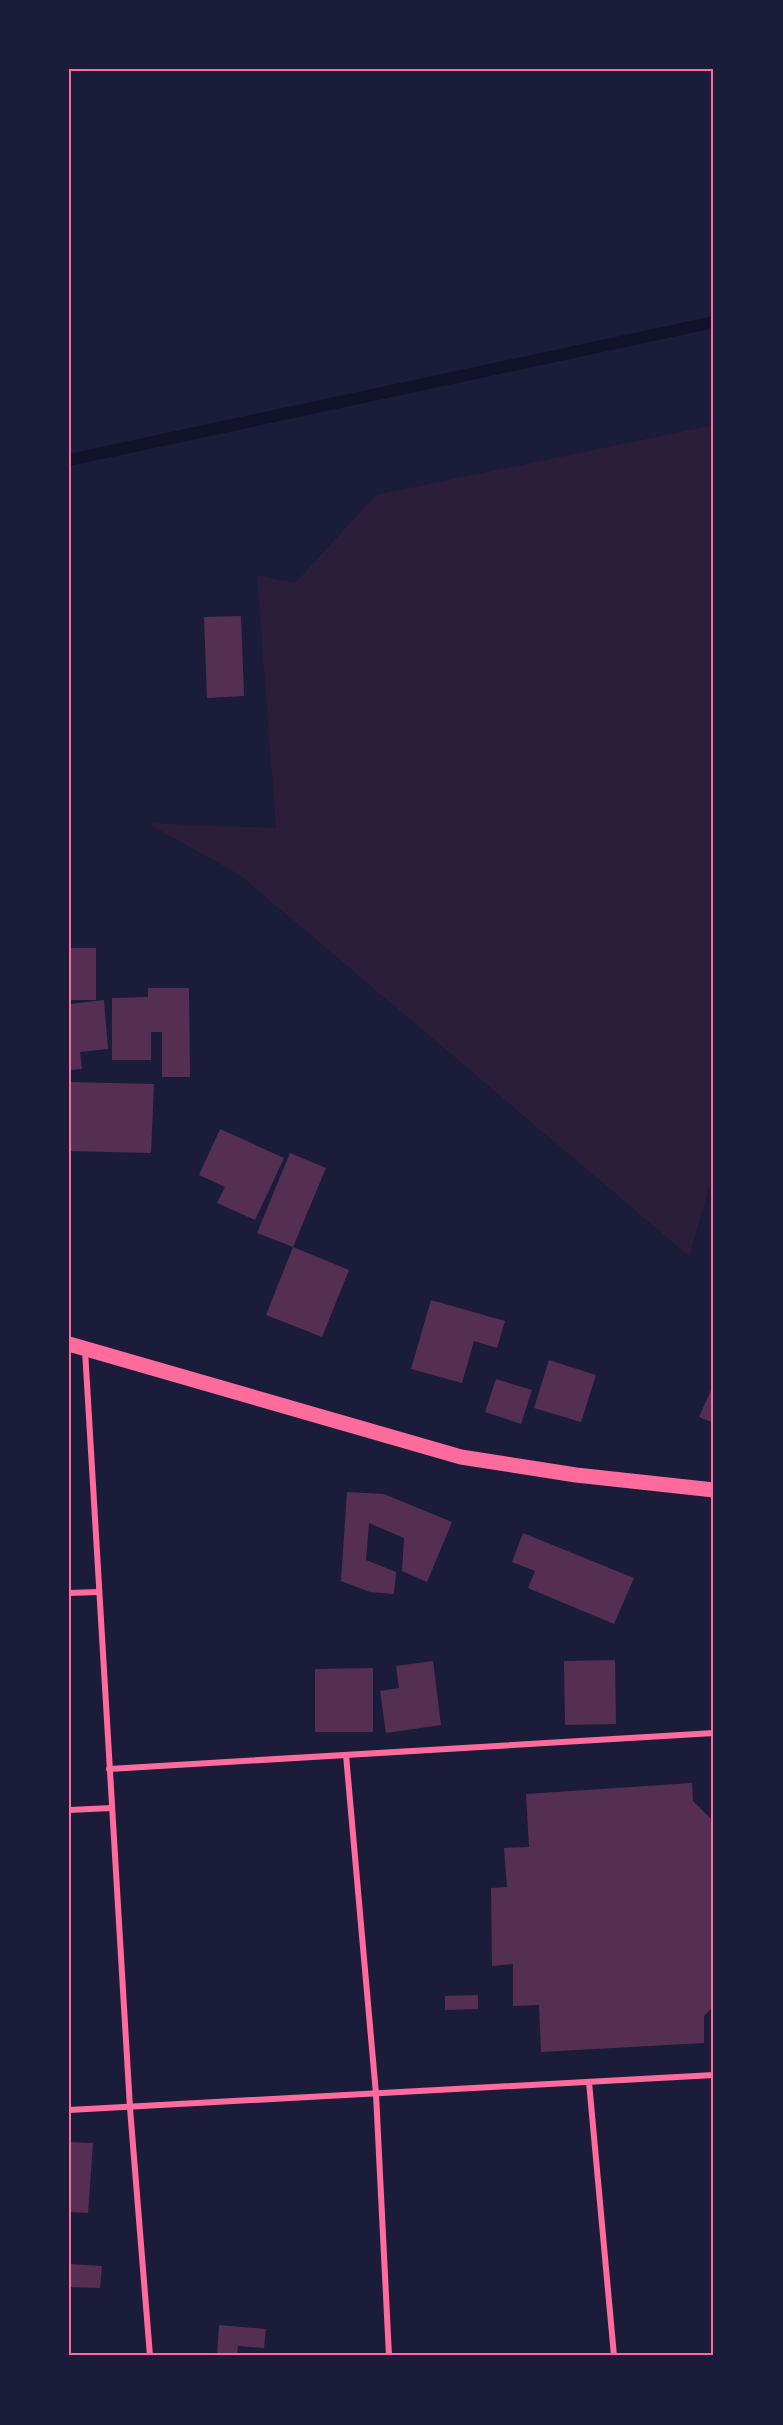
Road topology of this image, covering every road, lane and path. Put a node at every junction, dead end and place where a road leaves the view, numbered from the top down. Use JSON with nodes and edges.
{"nodes":[{"id":1,"x":69,"y":1344,"type":"edge"},
{"id":2,"x":85,"y":1349,"type":"junction"},
{"id":3,"x":714,"y":1490,"type":"edge"},
{"id":4,"x":98,"y":1592,"type":"junction"},
{"id":5,"x":69,"y":1593,"type":"edge"},
{"id":6,"x":714,"y":1733,"type":"edge"},
{"id":7,"x":346,"y":1755,"type":"junction"},
{"id":8,"x":109,"y":1769,"type":"junction"},
{"id":9,"x":112,"y":1808,"type":"junction"},
{"id":10,"x":69,"y":1810,"type":"edge"},
{"id":11,"x":714,"y":2075,"type":"edge"},
{"id":12,"x":589,"y":2082,"type":"junction"},
{"id":13,"x":376,"y":2094,"type":"junction"},
{"id":14,"x":130,"y":2108,"type":"junction"},
{"id":15,"x":69,"y":2110,"type":"edge"},
{"id":16,"x":150,"y":2356,"type":"edge"},
{"id":17,"x":389,"y":2356,"type":"edge"},
{"id":18,"x":614,"y":2356,"type":"edge"}],
"edges":[{"from":1,"to":2,"type":"main road"},
{"from":2,"to":3,"type":"main road"},
{"from":2,"to":4,"type":"street"},
{"from":4,"to":5,"type":"street"},
{"from":4,"to":8,"type":"street"},
{"from":6,"to":7,"type":"street"},
{"from":7,"to":8,"type":"street"},
{"from":7,"to":13,"type":"street"},
{"from":8,"to":9,"type":"street"},
{"from":9,"to":10,"type":"street"},
{"from":9,"to":14,"type":"street"},
{"from":11,"to":12,"type":"street"},
{"from":12,"to":13,"type":"street"},
{"from":12,"to":18,"type":"street"},
{"from":13,"to":14,"type":"street"},
{"from":13,"to":17,"type":"street"},
{"from":14,"to":15,"type":"street"},
{"from":14,"to":16,"type":"street"}]}
